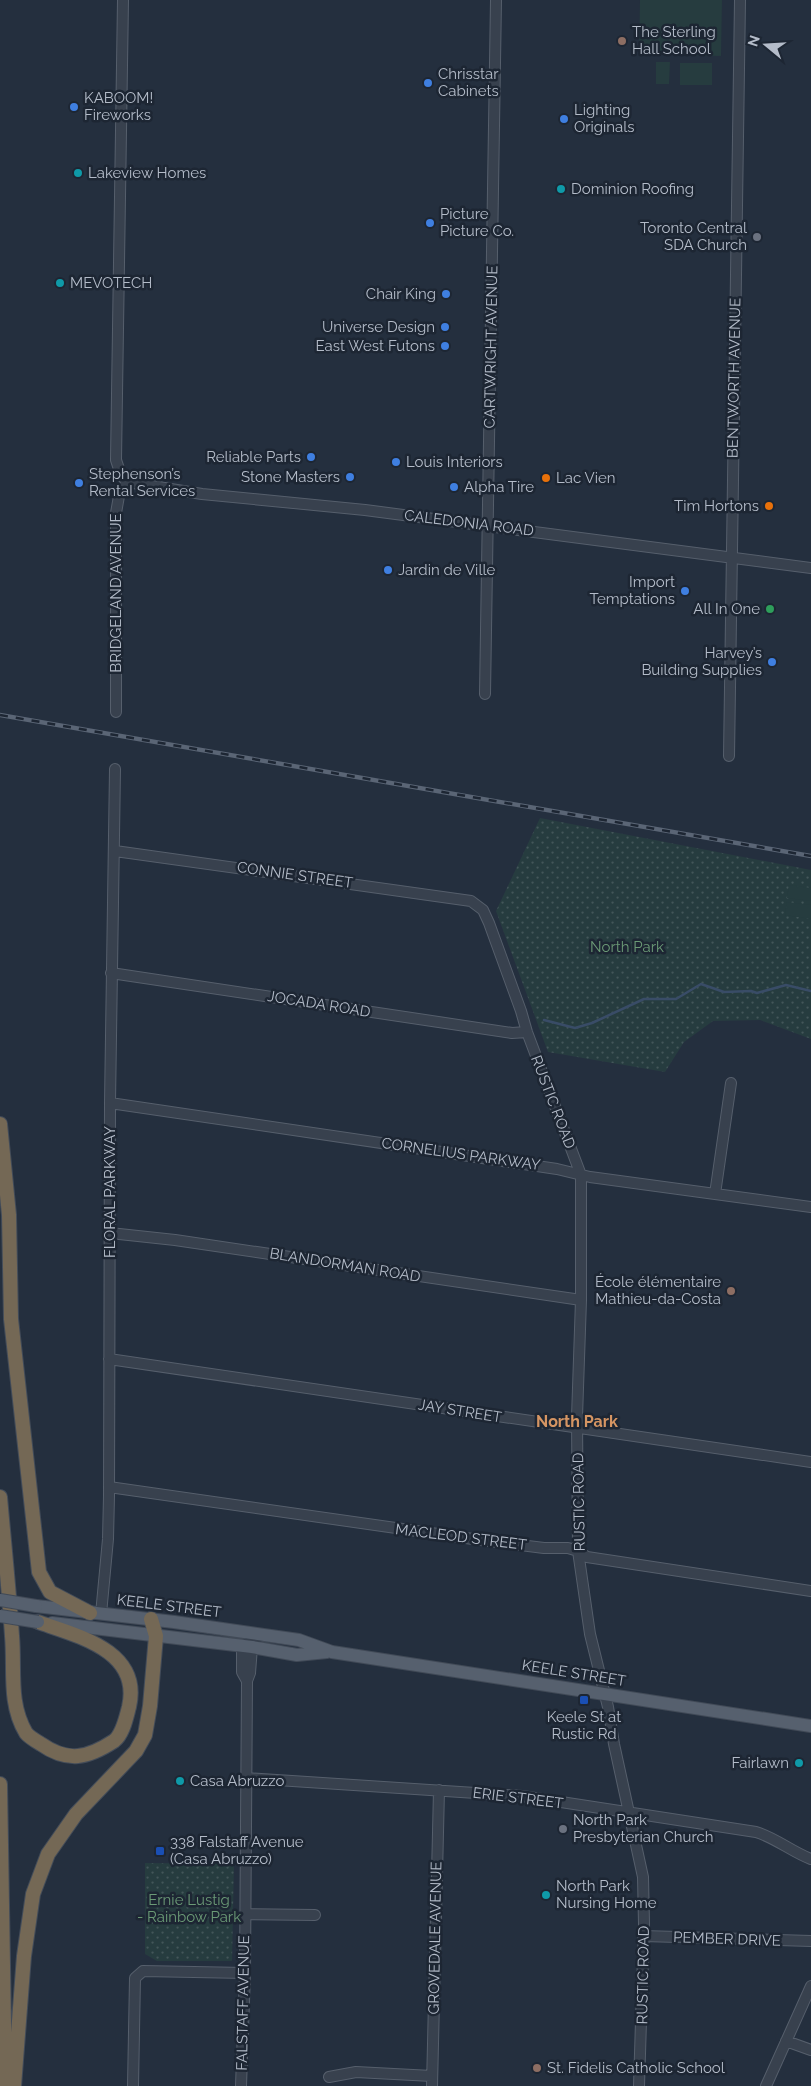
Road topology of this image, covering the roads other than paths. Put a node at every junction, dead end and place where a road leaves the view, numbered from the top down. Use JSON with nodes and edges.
{"nodes":[{"id":1,"x":124,"y":0,"type":"edge"},
{"id":2,"x":496,"y":0,"type":"edge"},
{"id":3,"x":740,"y":0,"type":"edge"},
{"id":4,"x":127,"y":482,"type":"junction"},
{"id":5,"x":487,"y":525,"type":"junction"},
{"id":6,"x":732,"y":558,"type":"junction"},
{"id":7,"x":811,"y":568,"type":"edge"},
{"id":8,"x":485,"y":694,"type":"dead end"},
{"id":9,"x":116,"y":712,"type":"dead end"},
{"id":10,"x":729,"y":756,"type":"dead end"},
{"id":11,"x":115,"y":769,"type":"dead end"},
{"id":12,"x":115,"y":851,"type":"junction"},
{"id":13,"x":475,"y":903,"type":"joint"},
{"id":14,"x":112,"y":973,"type":"junction"},
{"id":15,"x":527,"y":1032,"type":"junction"},
{"id":16,"x":731,"y":1083,"type":"dead end"},
{"id":17,"x":110,"y":1103,"type":"junction"},
{"id":18,"x":0,"y":1124,"type":"edge"},
{"id":19,"x":580,"y":1175,"type":"junction"},
{"id":20,"x":715,"y":1194,"type":"junction"},
{"id":21,"x":811,"y":1207,"type":"edge"},
{"id":22,"x":110,"y":1233,"type":"junction"},
{"id":23,"x":581,"y":1300,"type":"junction"},
{"id":24,"x":110,"y":1359,"type":"junction"},
{"id":25,"x":578,"y":1428,"type":"junction"},
{"id":26,"x":811,"y":1462,"type":"edge"},
{"id":27,"x":109,"y":1487,"type":"junction"},
{"id":28,"x":0,"y":1497,"type":"edge"},
{"id":29,"x":578,"y":1551,"type":"junction"},
{"id":30,"x":811,"y":1591,"type":"edge"},
{"id":31,"x":0,"y":1600,"type":"edge"},
{"id":32,"x":96,"y":1614,"type":"junction"},
{"id":33,"x":0,"y":1616,"type":"edge"},
{"id":34,"x":151,"y":1619,"type":"junction"},
{"id":35,"x":38,"y":1622,"type":"junction"},
{"id":36,"x":263,"y":1635,"type":"junction"},
{"id":37,"x":156,"y":1636,"type":"junction"},
{"id":38,"x":247,"y":1646,"type":"junction"},
{"id":39,"x":332,"y":1652,"type":"junction"},
{"id":40,"x":606,"y":1694,"type":"junction"},
{"id":41,"x":811,"y":1726,"type":"edge"},
{"id":42,"x":246,"y":1778,"type":"junction"},
{"id":43,"x":0,"y":1784,"type":"edge"},
{"id":44,"x":439,"y":1790,"type":"junction"},
{"id":45,"x":629,"y":1814,"type":"junction"},
{"id":46,"x":811,"y":1859,"type":"edge"},
{"id":47,"x":245,"y":1914,"type":"junction"},
{"id":48,"x":315,"y":1914,"type":"dead end"},
{"id":49,"x":643,"y":1936,"type":"junction"},
{"id":50,"x":811,"y":1941,"type":"edge"},
{"id":51,"x":245,"y":1973,"type":"junction"},
{"id":52,"x":811,"y":1986,"type":"edge"},
{"id":53,"x":786,"y":2040,"type":"junction"},
{"id":54,"x":811,"y":2050,"type":"edge"},
{"id":55,"x":329,"y":2077,"type":"dead end"},
{"id":56,"x":432,"y":2081,"type":"edge"},
{"id":57,"x":5,"y":2086,"type":"edge"},
{"id":58,"x":14,"y":2086,"type":"edge"},
{"id":59,"x":133,"y":2086,"type":"edge"},
{"id":60,"x":241,"y":2086,"type":"edge"},
{"id":61,"x":639,"y":2086,"type":"edge"},
{"id":62,"x":766,"y":2086,"type":"edge"}],
"edges":[{"from":1,"to":4,"type":"street"},
{"from":2,"to":5,"type":"street","name":"CARTWRIGHT AVENUE"},
{"from":3,"to":6,"type":"street","name":"BENTWORTH AVENUE"},
{"from":4,"to":5,"type":"street","name":"CALEDONIA ROAD"},
{"from":4,"to":9,"type":"street","name":"BRIDGELAND AVENUE"},
{"from":5,"to":6,"type":"street","name":"CALEDONIA ROAD"},
{"from":5,"to":8,"type":"street","name":"CARTWRIGHT AVENUE"},
{"from":6,"to":7,"type":"street","name":"CALEDONIA ROAD"},
{"from":6,"to":10,"type":"street","name":"BENTWORTH AVENUE"},
{"from":11,"to":12,"type":"street","name":"FLORAL PARKWAY"},
{"from":12,"to":13,"type":"street","name":"CONNIE STREET"},
{"from":12,"to":14,"type":"street","name":"FLORAL PARKWAY"},
{"from":13,"to":15,"type":"street","name":"RUSTIC ROAD"},
{"from":14,"to":15,"type":"street","name":"JOCADA ROAD"},
{"from":14,"to":17,"type":"street","name":"FLORAL PARKWAY"},
{"from":15,"to":19,"type":"street","name":"RUSTIC ROAD"},
{"from":16,"to":20,"type":"street"},
{"from":17,"to":19,"type":"street","name":"CORNELIUS PARKWAY"},
{"from":17,"to":22,"type":"street","name":"FLORAL PARKWAY"},
{"from":18,"to":32,"type":"highway"},
{"from":19,"to":20,"type":"street","name":"CORNELIUS PARKWAY"},
{"from":19,"to":23,"type":"street","name":"RUSTIC ROAD"},
{"from":20,"to":21,"type":"street","name":"CORNELIUS PARKWAY"},
{"from":22,"to":23,"type":"street","name":"BLANDORMAN ROAD"},
{"from":22,"to":24,"type":"street","name":"FLORAL PARKWAY"},
{"from":23,"to":25,"type":"street","name":"RUSTIC ROAD"},
{"from":24,"to":25,"type":"street","name":"JAY STREET"},
{"from":24,"to":27,"type":"street","name":"FLORAL PARKWAY"},
{"from":25,"to":26,"type":"street","name":"JAY STREET"},
{"from":25,"to":29,"type":"street","name":"RUSTIC ROAD"},
{"from":27,"to":29,"type":"street","name":"MACLEOD STREET"},
{"from":27,"to":32,"type":"street","name":"FLORAL PARKWAY"},
{"from":28,"to":35,"type":"highway"},
{"from":29,"to":30,"type":"street","name":"MACLEOD STREET"},
{"from":29,"to":40,"type":"street","name":"RUSTIC ROAD"},
{"from":31,"to":32,"type":"main road","name":"KEELE STREET","bridge":true},
{"from":32,"to":34,"type":"main road","name":"KEELE STREET"},
{"from":33,"to":35,"type":"main road","name":"KEELE STREET","bridge":true},
{"from":34,"to":36,"type":"main road","name":"KEELE STREET"},
{"from":34,"to":37,"type":"highway"},
{"from":35,"to":37,"type":"main road","name":"KEELE STREET"},
{"from":36,"to":38,"type":"street"},
{"from":36,"to":39,"type":"main road","name":"KEELE STREET"},
{"from":37,"to":38,"type":"main road","name":"KEELE STREET"},
{"from":37,"to":58,"type":"highway"},
{"from":38,"to":39,"type":"main road","name":"KEELE STREET"},
{"from":38,"to":42,"type":"street","name":"FALSTAFF AVENUE"},
{"from":39,"to":40,"type":"main road","name":"KEELE STREET"},
{"from":40,"to":41,"type":"main road","name":"KEELE STREET"},
{"from":40,"to":45,"type":"street","name":"RUSTIC ROAD"},
{"from":42,"to":44,"type":"street","name":"ERIE STREET"},
{"from":42,"to":47,"type":"street","name":"FALSTAFF AVENUE"},
{"from":43,"to":57,"type":"highway"},
{"from":44,"to":45,"type":"street","name":"ERIE STREET"},
{"from":44,"to":56,"type":"street","name":"GROVEDALE AVENUE"},
{"from":45,"to":46,"type":"street","name":"ERIE STREET"},
{"from":45,"to":49,"type":"street","name":"RUSTIC ROAD"},
{"from":47,"to":48,"type":"street"},
{"from":47,"to":51,"type":"street","name":"FALSTAFF AVENUE"},
{"from":49,"to":50,"type":"street","name":"PEMBER DRIVE"},
{"from":49,"to":61,"type":"street","name":"RUSTIC ROAD"},
{"from":51,"to":59,"type":"street"},
{"from":51,"to":60,"type":"street","name":"FALSTAFF AVENUE"},
{"from":52,"to":53,"type":"street"},
{"from":53,"to":54,"type":"street"},
{"from":53,"to":62,"type":"street"},
{"from":55,"to":56,"type":"street"}]}
